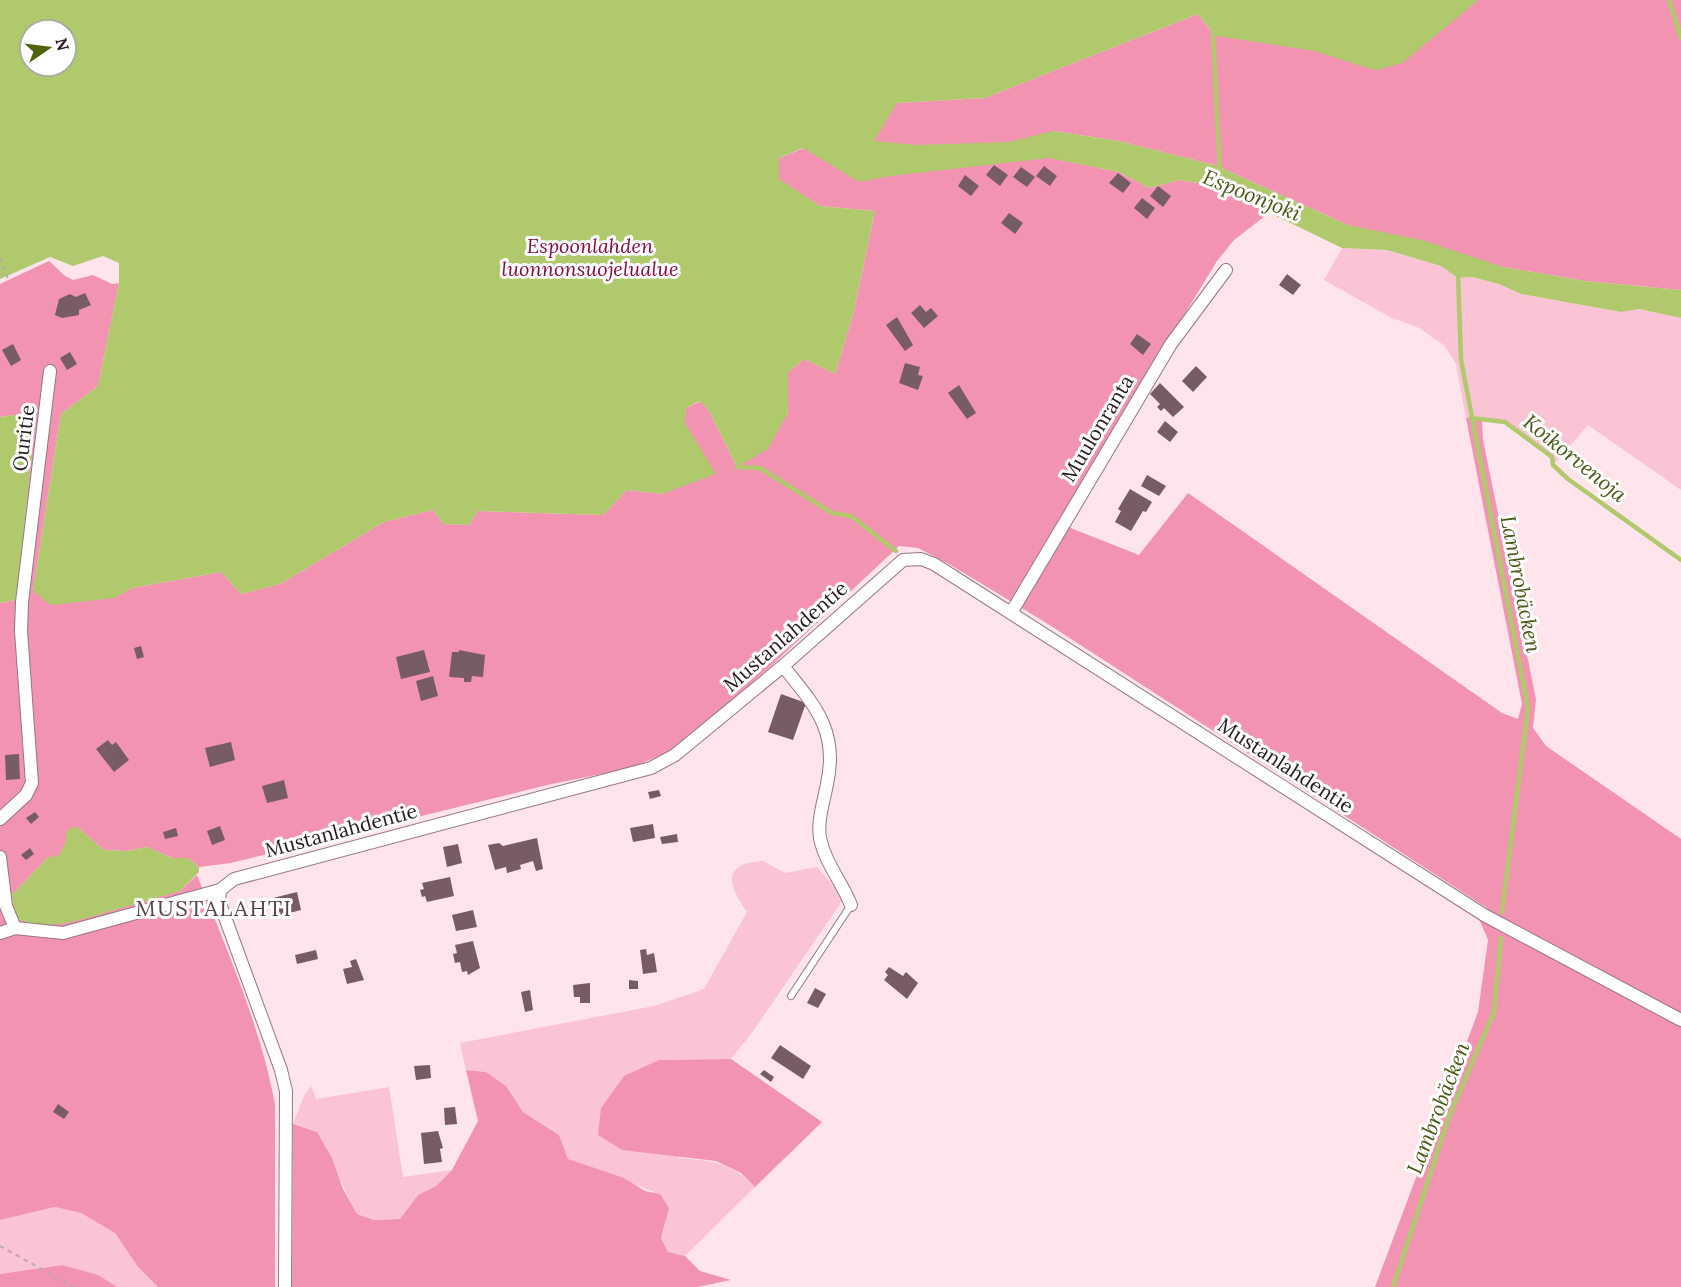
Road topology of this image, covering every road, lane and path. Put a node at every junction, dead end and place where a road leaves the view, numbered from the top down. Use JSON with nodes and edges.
{"nodes":[{"id":1,"x":0,"y":257,"type":"edge"},
{"id":2,"x":1226,"y":270,"type":"dead end"},
{"id":3,"x":8,"y":279,"type":"dead end"},
{"id":4,"x":51,"y":371,"type":"dead end"},
{"id":5,"x":1011,"y":613,"type":"junction"},
{"id":6,"x":783,"y":666,"type":"junction"},
{"id":7,"x":0,"y":819,"type":"edge"},
{"id":8,"x":0,"y":857,"type":"edge"},
{"id":9,"x":220,"y":890,"type":"junction"},
{"id":10,"x":851,"y":905,"type":"joint"},
{"id":11,"x":15,"y":928,"type":"junction"},
{"id":12,"x":0,"y":933,"type":"edge"},
{"id":13,"x":790,"y":996,"type":"dead end"},
{"id":14,"x":1681,"y":1020,"type":"edge"},
{"id":15,"x":0,"y":1246,"type":"edge"},
{"id":16,"x":74,"y":1287,"type":"edge"},
{"id":17,"x":285,"y":1287,"type":"edge"}],
"edges":[{"from":1,"to":3,"type":"path"},
{"from":2,"to":5,"type":"street","name":"Muulonranta"},
{"from":4,"to":7,"type":"street","name":"Ouritie"},
{"from":5,"to":6,"type":"street","name":"Mustanlahdentie"},
{"from":5,"to":14,"type":"street","name":"Mustanlahdentie"},
{"from":6,"to":9,"type":"street","name":"Mustanlahdentie"},
{"from":6,"to":10,"type":"street"},
{"from":8,"to":11,"type":"street"},
{"from":9,"to":11,"type":"street","name":"Mustanlahdentie"},
{"from":9,"to":17,"type":"street"},
{"from":10,"to":13,"type":"lane"},
{"from":11,"to":12,"type":"street"},
{"from":15,"to":16,"type":"path"}]}
